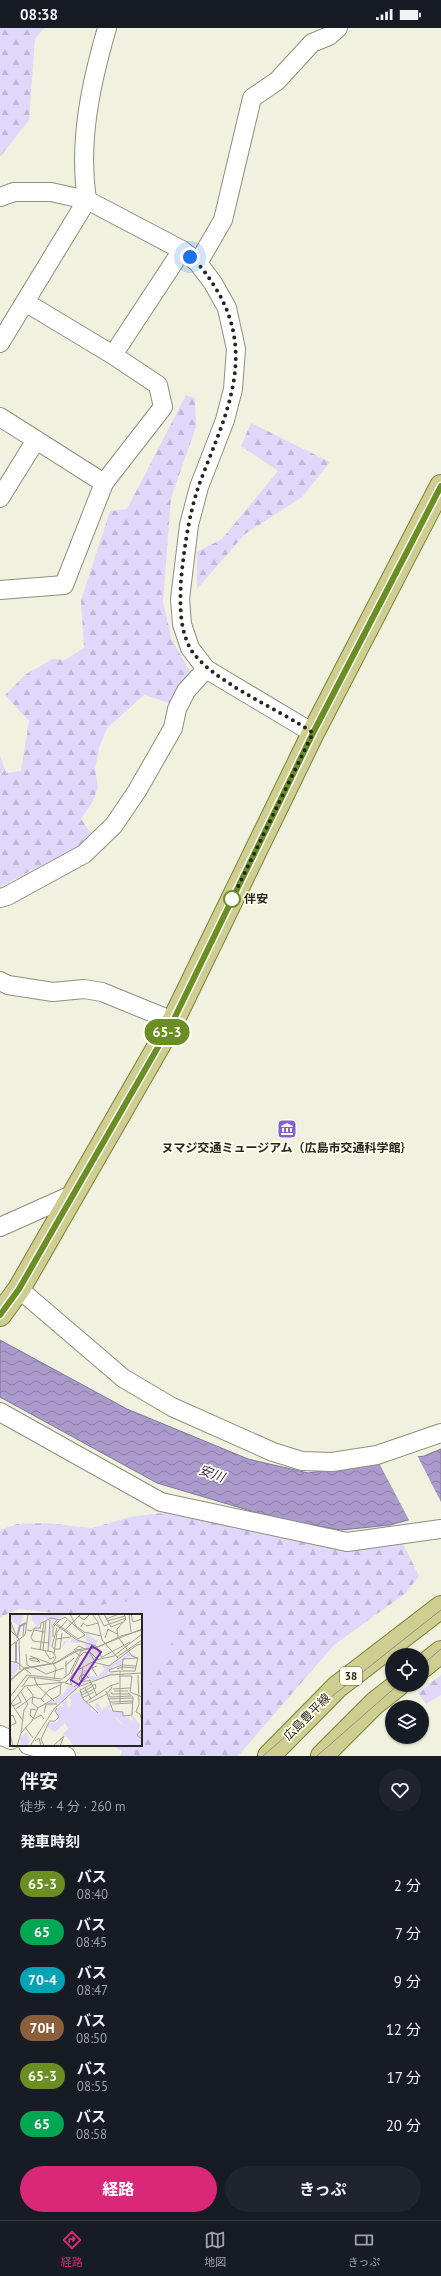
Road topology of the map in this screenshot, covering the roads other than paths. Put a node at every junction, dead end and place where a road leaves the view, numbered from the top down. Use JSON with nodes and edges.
{"nodes":[{"id":1,"x":107,"y":28,"type":"edge"},
{"id":2,"x":338,"y":28,"type":"edge"},
{"id":3,"x":0,"y":197,"type":"edge"},
{"id":4,"x":87,"y":200,"type":"junction"},
{"id":5,"x":182,"y":250,"type":"junction"},
{"id":6,"x":198,"y":263,"type":"junction"},
{"id":7,"x":25,"y":302,"type":"junction"},
{"id":8,"x":0,"y":343,"type":"edge"},
{"id":9,"x":113,"y":355,"type":"junction"},
{"id":10,"x":0,"y":417,"type":"edge"},
{"id":11,"x":36,"y":440,"type":"junction"},
{"id":12,"x":104,"y":483,"type":"junction"},
{"id":13,"x":441,"y":486,"type":"edge"},
{"id":14,"x":0,"y":498,"type":"edge"},
{"id":15,"x":0,"y":590,"type":"edge"},
{"id":16,"x":206,"y":669,"type":"junction"},
{"id":17,"x":313,"y":733,"type":"junction"},
{"id":18,"x":0,"y":898,"type":"edge"},
{"id":19,"x":0,"y":981,"type":"edge"},
{"id":20,"x":173,"y":1021,"type":"junction"},
{"id":21,"x":74,"y":1194,"type":"junction"},
{"id":22,"x":0,"y":1227,"type":"edge"},
{"id":23,"x":19,"y":1289,"type":"junction"},
{"id":24,"x":0,"y":1315,"type":"edge"},
{"id":25,"x":0,"y":1412,"type":"edge"},
{"id":26,"x":441,"y":1433,"type":"edge"},
{"id":27,"x":441,"y":1529,"type":"edge"},
{"id":28,"x":441,"y":1607,"type":"edge"},
{"id":29,"x":441,"y":1652,"type":"edge"},
{"id":30,"x":429,"y":1661,"type":"edge"},
{"id":31,"x":389,"y":1692,"type":"edge"},
{"id":32,"x":0,"y":1735,"type":"edge"},
{"id":33,"x":10,"y":1740,"type":"edge"},
{"id":34,"x":31,"y":1746,"type":"edge"},
{"id":35,"x":66,"y":1756,"type":"edge"},
{"id":36,"x":269,"y":1756,"type":"edge"},
{"id":37,"x":322,"y":1756,"type":"edge"}],
"edges":[{"from":1,"to":4,"type":"street"},
{"from":2,"to":6,"type":"street"},
{"from":3,"to":4,"type":"street"},
{"from":4,"to":5,"type":"street"},
{"from":4,"to":7,"type":"street"},
{"from":5,"to":6,"type":"street"},
{"from":5,"to":9,"type":"street"},
{"from":6,"to":16,"type":"street"},
{"from":7,"to":8,"type":"street"},
{"from":7,"to":9,"type":"street"},
{"from":9,"to":12,"type":"street"},
{"from":10,"to":11,"type":"street"},
{"from":11,"to":12,"type":"street"},
{"from":11,"to":14,"type":"street"},
{"from":12,"to":15,"type":"street"},
{"from":13,"to":17,"type":"main road"},
{"from":16,"to":17,"type":"street"},
{"from":16,"to":18,"type":"street"},
{"from":17,"to":20,"type":"main road"},
{"from":19,"to":20,"type":"street"},
{"from":20,"to":21,"type":"main road"},
{"from":21,"to":22,"type":"street"},
{"from":21,"to":23,"type":"main road"},
{"from":23,"to":24,"type":"main road"},
{"from":23,"to":26,"type":"street"},
{"from":25,"to":27,"type":"street"},
{"from":28,"to":36,"type":"main road","name":"広島豊平線","number":"38"},
{"from":29,"to":30,"type":"main road"},
{"from":31,"to":37,"type":"main road"},
{"from":32,"to":33,"type":"street"},
{"from":34,"to":35,"type":"street"}]}
